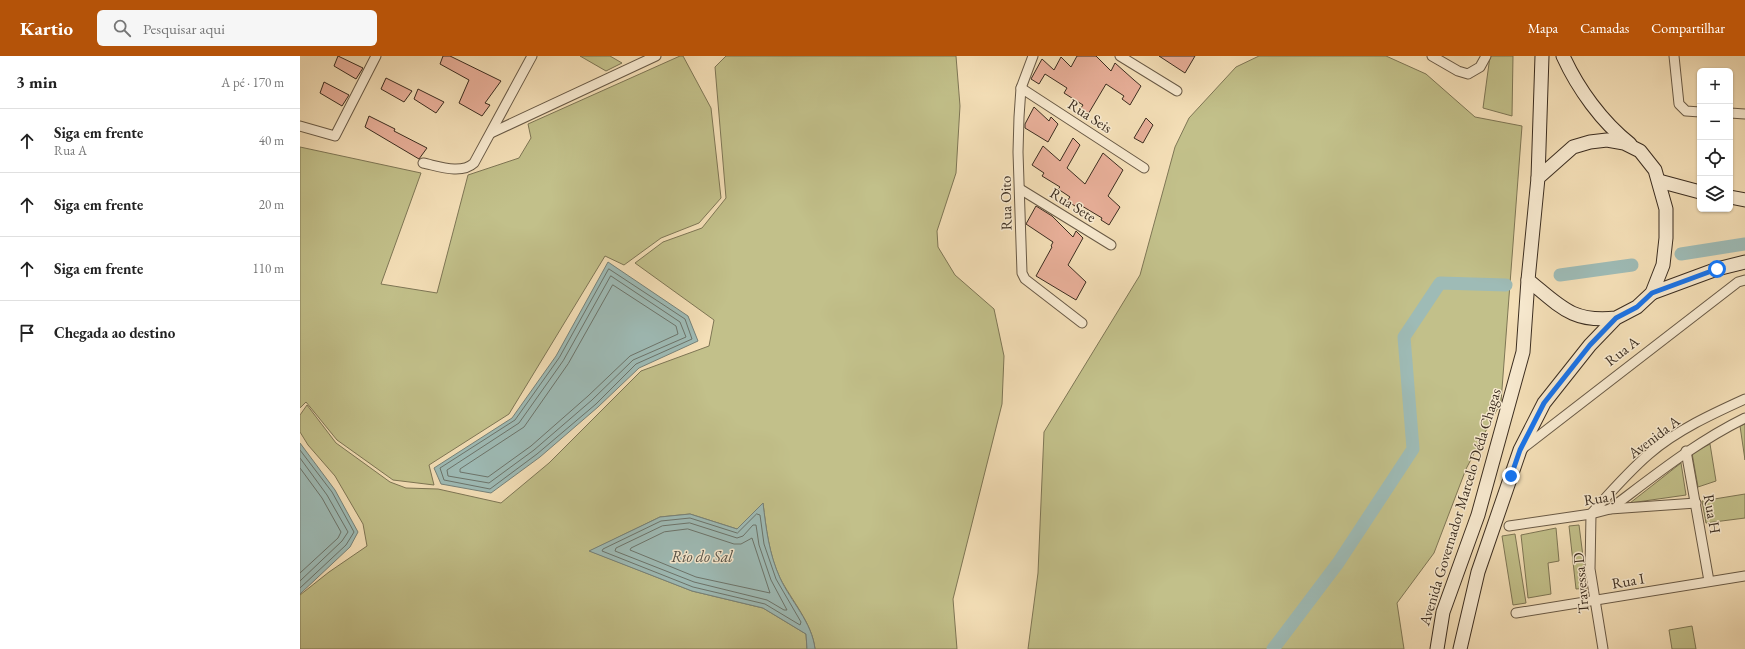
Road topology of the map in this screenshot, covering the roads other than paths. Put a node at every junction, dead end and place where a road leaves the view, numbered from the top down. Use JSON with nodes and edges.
{"nodes":[{"id":1,"x":376,"y":56,"type":"edge"},
{"id":2,"x":532,"y":56,"type":"edge"},
{"id":3,"x":656,"y":56,"type":"edge"},
{"id":4,"x":1033,"y":56,"type":"edge"},
{"id":5,"x":1120,"y":56,"type":"edge"},
{"id":6,"x":1432,"y":56,"type":"edge"},
{"id":7,"x":1486,"y":56,"type":"edge"},
{"id":8,"x":1542,"y":56,"type":"edge"},
{"id":9,"x":1563,"y":56,"type":"edge"},
{"id":10,"x":1674,"y":56,"type":"edge"},
{"id":11,"x":1020,"y":88,"type":"junction"},
{"id":12,"x":1177,"y":92,"type":"dead end"},
{"id":13,"x":1697,"y":112,"type":"edge"},
{"id":14,"x":1733,"y":113,"type":"edge"},
{"id":15,"x":1745,"y":114,"type":"edge"},
{"id":16,"x":300,"y":126,"type":"edge"},
{"id":17,"x":491,"y":133,"type":"junction"},
{"id":18,"x":1640,"y":151,"type":"junction"},
{"id":19,"x":422,"y":163,"type":"dead end"},
{"id":20,"x":1144,"y":168,"type":"dead end"},
{"id":21,"x":1538,"y":178,"type":"junction"},
{"id":22,"x":1659,"y":181,"type":"junction"},
{"id":23,"x":1020,"y":189,"type":"junction"},
{"id":24,"x":1697,"y":191,"type":"edge"},
{"id":25,"x":1733,"y":198,"type":"edge"},
{"id":26,"x":1745,"y":200,"type":"edge"},
{"id":27,"x":1112,"y":245,"type":"dead end"},
{"id":28,"x":1745,"y":262,"type":"edge"},
{"id":29,"x":1528,"y":280,"type":"junction"},
{"id":30,"x":1745,"y":280,"type":"edge"},
{"id":31,"x":1652,"y":293,"type":"junction"},
{"id":32,"x":1616,"y":318,"type":"junction"},
{"id":33,"x":1082,"y":323,"type":"dead end"},
{"id":34,"x":1745,"y":399,"type":"edge"},
{"id":35,"x":1745,"y":418,"type":"edge"},
{"id":36,"x":1520,"y":450,"type":"junction"},
{"id":37,"x":1686,"y":452,"type":"junction"},
{"id":38,"x":1696,"y":503,"type":"junction"},
{"id":39,"x":1610,"y":509,"type":"junction"},
{"id":40,"x":1592,"y":514,"type":"junction"},
{"id":41,"x":1509,"y":526,"type":"dead end"},
{"id":42,"x":1745,"y":576,"type":"edge"},
{"id":43,"x":1709,"y":581,"type":"junction"},
{"id":44,"x":1595,"y":601,"type":"junction"},
{"id":45,"x":1516,"y":613,"type":"dead end"},
{"id":46,"x":1437,"y":649,"type":"edge"},
{"id":47,"x":1460,"y":649,"type":"edge"},
{"id":48,"x":1602,"y":649,"type":"edge"}],
"edges":[{"from":1,"to":16,"type":"street"},
{"from":2,"to":17,"type":"street"},
{"from":3,"to":17,"type":"street"},
{"from":4,"to":11,"type":"street","name":"Rua Oito"},
{"from":5,"to":12,"type":"street"},
{"from":6,"to":7,"type":"street"},
{"from":8,"to":21,"type":"main road","name":"Avenida Governador Marcelo Déda Chagas"},
{"from":9,"to":18,"type":"main road"},
{"from":10,"to":13,"type":"street"},
{"from":11,"to":20,"type":"street","name":"Rua Seis"},
{"from":11,"to":23,"type":"street","name":"Rua Oito"},
{"from":14,"to":15,"type":"street"},
{"from":17,"to":19,"type":"street"},
{"from":18,"to":21,"type":"main road"},
{"from":18,"to":22,"type":"main road"},
{"from":21,"to":29,"type":"main road","name":"Avenida Governador Marcelo Déda Chagas"},
{"from":22,"to":24,"type":"main road"},
{"from":22,"to":31,"type":"main road"},
{"from":23,"to":27,"type":"street","name":"Rua Sete"},
{"from":23,"to":33,"type":"street","name":"Rua Oito"},
{"from":25,"to":26,"type":"main road"},
{"from":28,"to":31,"type":"main road"},
{"from":29,"to":32,"type":"main road"},
{"from":29,"to":46,"type":"main road","name":"Avenida Governador Marcelo Déda Chagas"},
{"from":30,"to":36,"type":"street","name":"Rua A"},
{"from":31,"to":32,"type":"main road"},
{"from":32,"to":36,"type":"main road"},
{"from":34,"to":40,"type":"street","name":"Avenida A"},
{"from":35,"to":37,"type":"street","name":"Avenida A"},
{"from":36,"to":47,"type":"main road"},
{"from":37,"to":38,"type":"street","name":"Rua H"},
{"from":37,"to":39,"type":"street","name":"Avenida A"},
{"from":38,"to":39,"type":"street","name":"Rua J"},
{"from":38,"to":43,"type":"street","name":"Rua H"},
{"from":39,"to":40,"type":"street","name":"Rua J"},
{"from":40,"to":41,"type":"street","name":"Rua J"},
{"from":40,"to":44,"type":"street","name":"Travessa D"},
{"from":42,"to":43,"type":"street","name":"Rua I"},
{"from":43,"to":44,"type":"street","name":"Rua I"},
{"from":44,"to":45,"type":"street","name":"Rua I"},
{"from":44,"to":48,"type":"street","name":"Travessa D"}]}
